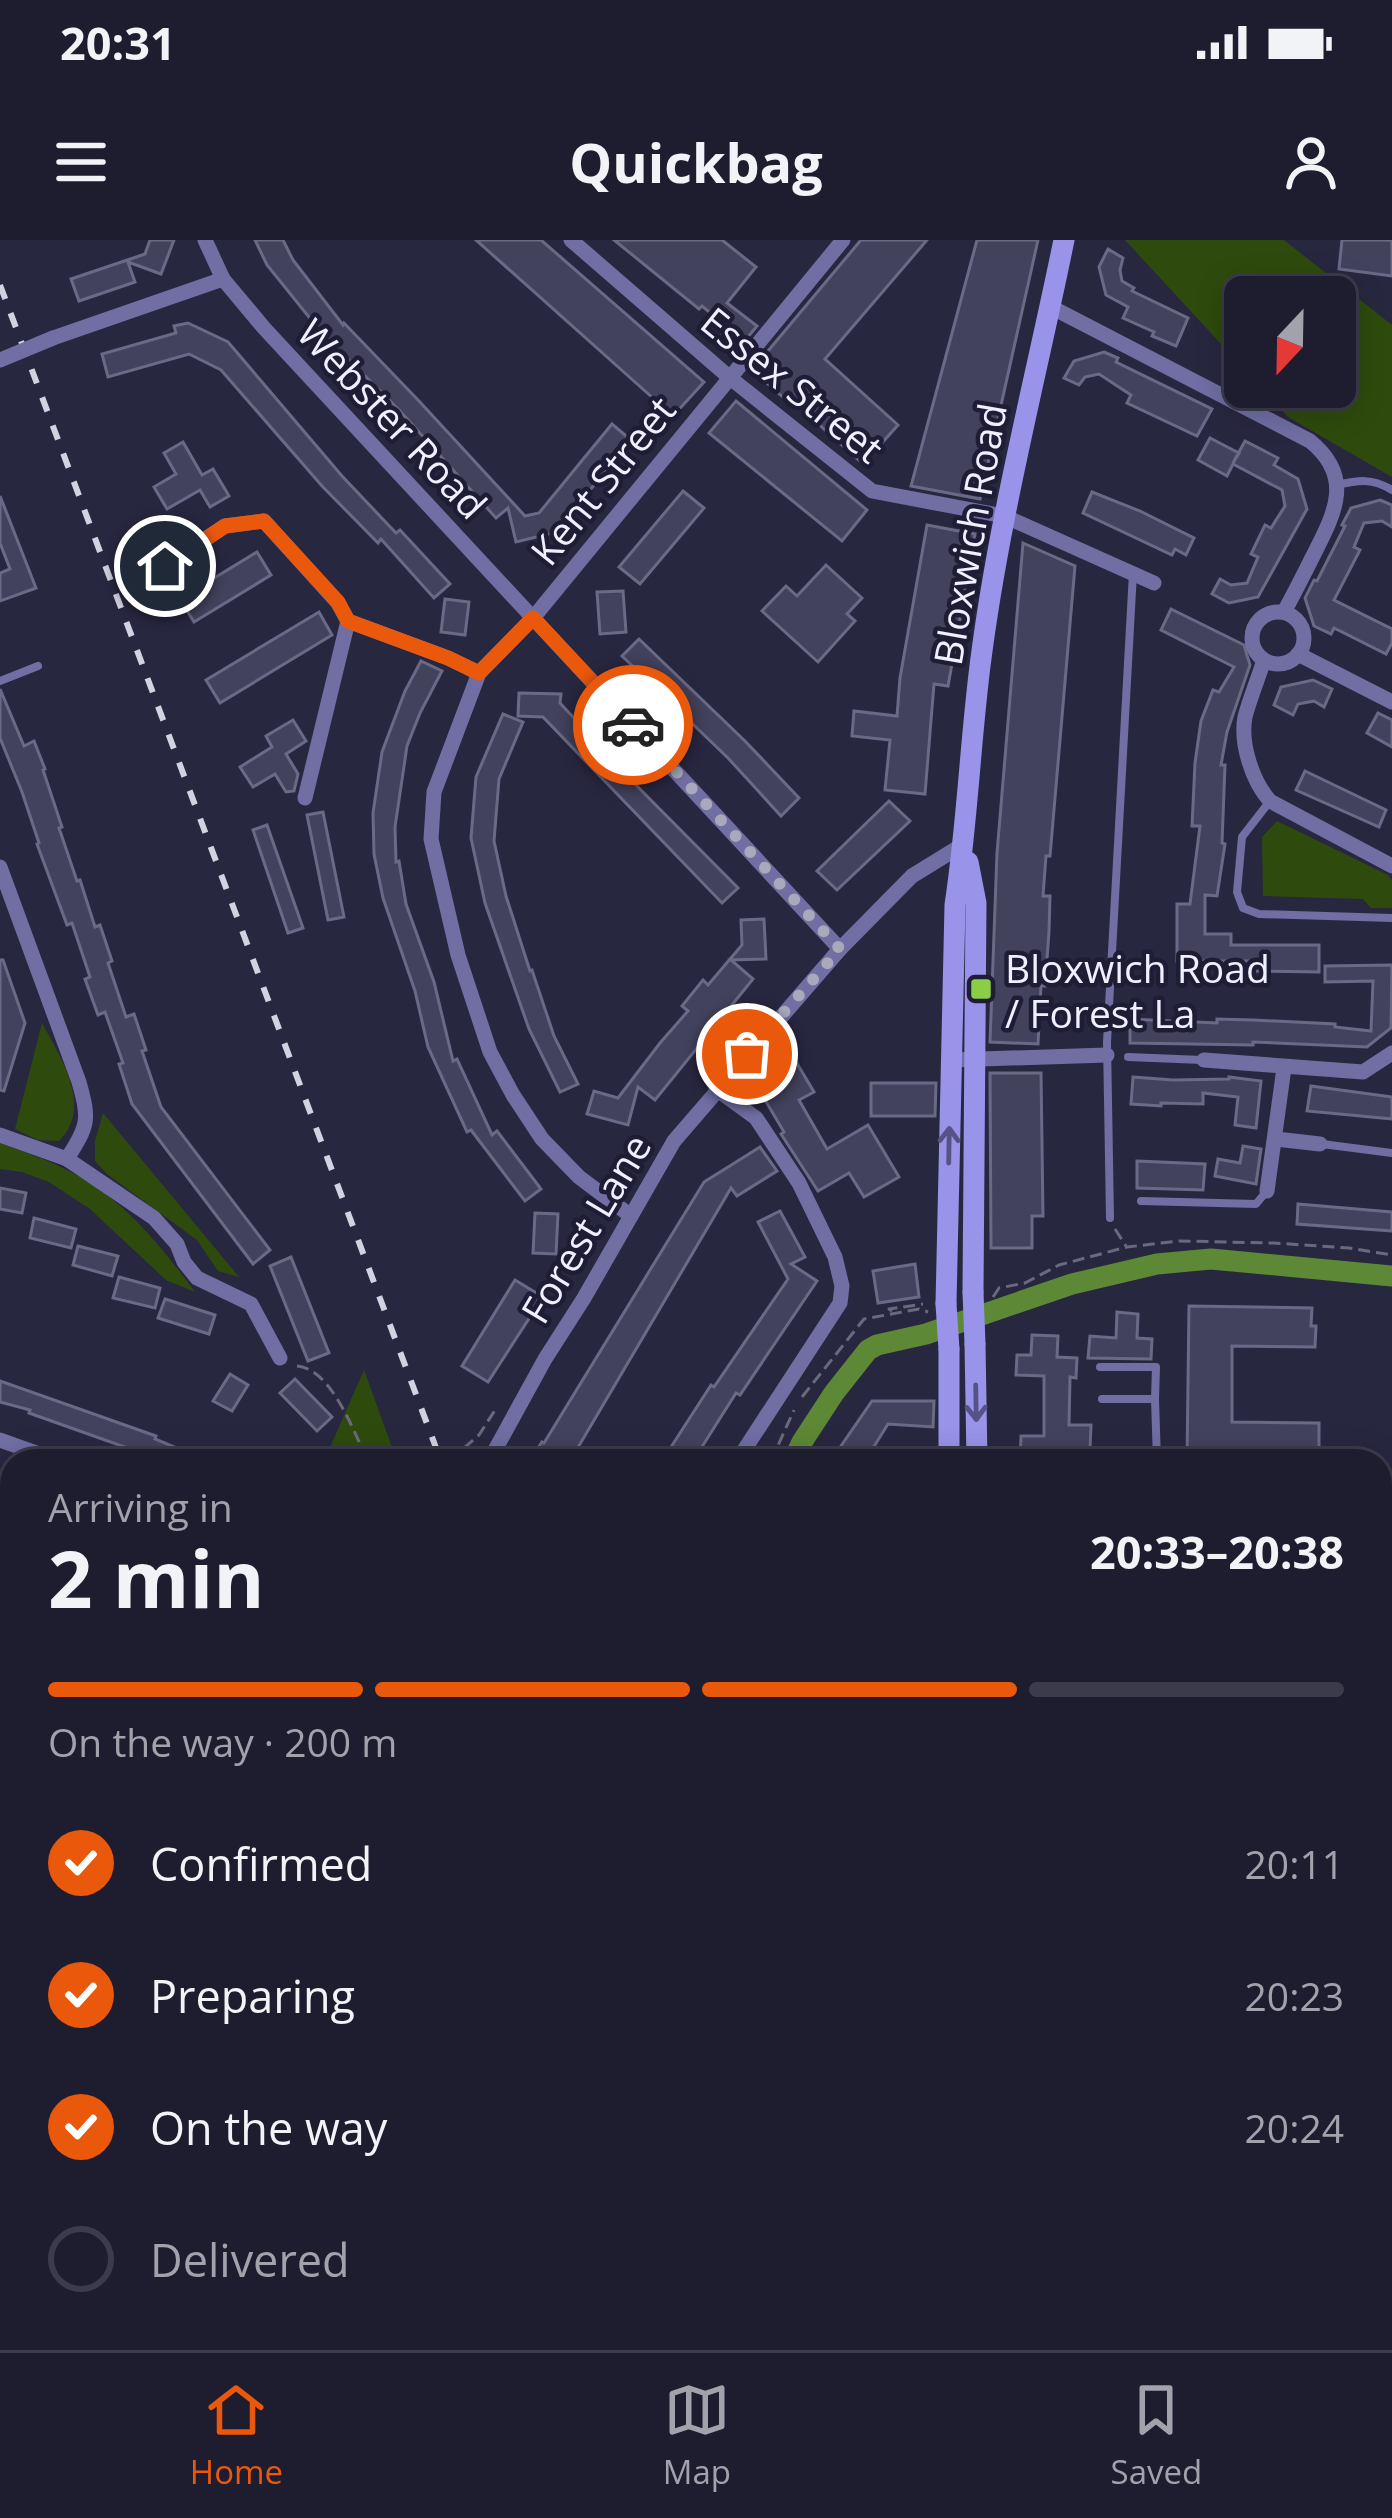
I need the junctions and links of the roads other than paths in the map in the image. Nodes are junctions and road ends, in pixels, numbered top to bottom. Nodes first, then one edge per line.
1 (205, 240) edge
2 (571, 240) edge
3 (843, 240) edge
4 (1064, 240) edge
5 (223, 279) junction
6 (1051, 307) junction
7 (0, 360) edge
8 (729, 377) junction
9 (1337, 485) junction
10 (1392, 490) edge
11 (1004, 516) junction
12 (165, 566) dead end
13 (1133, 573) junction
14 (1154, 583) dead end
15 (1285, 612) junction
16 (533, 618) junction
17 (348, 621) junction
18 (1298, 654) junction
19 (1264, 660) junction
20 (38, 667) dead end
21 (479, 673) junction
22 (0, 681) edge
23 (1392, 702) edge
24 (305, 798) dead end
25 (1270, 801) junction
26 (964, 844) junction
27 (1392, 866) edge
28 (0, 867) edge
29 (1392, 918) edge
30 (840, 949) junction
31 (1107, 1055) junction
32 (1128, 1057) dead end
33 (962, 1059) junction
34 (1204, 1060) joint
35 (1388, 1063) edge
36 (1284, 1068) junction
37 (716, 1089) junction
38 (0, 1135) edge
39 (1276, 1139) junction
40 (1320, 1144) joint
41 (1392, 1153) edge
42 (67, 1159) junction
43 (1267, 1191) joint
44 (948, 1194) junction
45 (973, 1194) junction
46 (1142, 1201) dead end
47 (631, 1216) junction
48 (1110, 1218) road end
49 (280, 1358) road end
50 (1100, 1367) dead end
51 (1102, 1399) dead end
52 (1155, 1399) junction
53 (496, 1449) edge
54 (745, 1449) edge
55 (949, 1449) edge
56 (977, 1449) edge
57 (1156, 1449) edge

1 - 5 street, Webster Road
2 - 8 street, Essex Street
3 - 8 street, Kent Street
4 - 6 main road, Bloxwich Road
5 - 7 street, bridge
5 - 16 street, Webster Road
6 - 9 street
6 - 11 main road, Bloxwich Road
8 - 11 street, Essex Street
8 - 16 street, Kent Street
9 - 10 lane
9 - 15 street
11 - 13 street, Essex Street
11 - 26 main road, Bloxwich Road
12 - 17 street
13 - 14 street, Essex Street
13 - 31 lane
15 - 18 street
15 - 19 street
16 - 21 street, Kent Street
16 - 30 street, Webster Road
17 - 21 street
17 - 24 street
18 - 19 street
18 - 23 street
19 - 25 street
20 - 22 lane
21 - 47 street, Kent Street
25 - 27 street
25 - 29 lane
26 - 30 street, Forest Lane
26 - 33 main road, Bloxwich Road
28 - 42 street
30 - 37 street, Forest Lane
31 - 33 street
31 - 48 lane
32 - 34 lane
44 -> 33 main road
33 - 45 main road
34 - 36 street
35 - 36 street
36 - 39 street
37 - 47 street, Forest Lane
37 - 54 street
38 - 42 street
39 - 40 street
39 - 43 street
40 - 41 lane
42 - 49 street
43 - 46 lane
44 - 45 main road
44 - 55 main road, bridge
45 -> 56 main road, bridge
47 - 53 street, Forest Lane
50 - 52 lane
51 - 52 lane
52 - 57 lane

